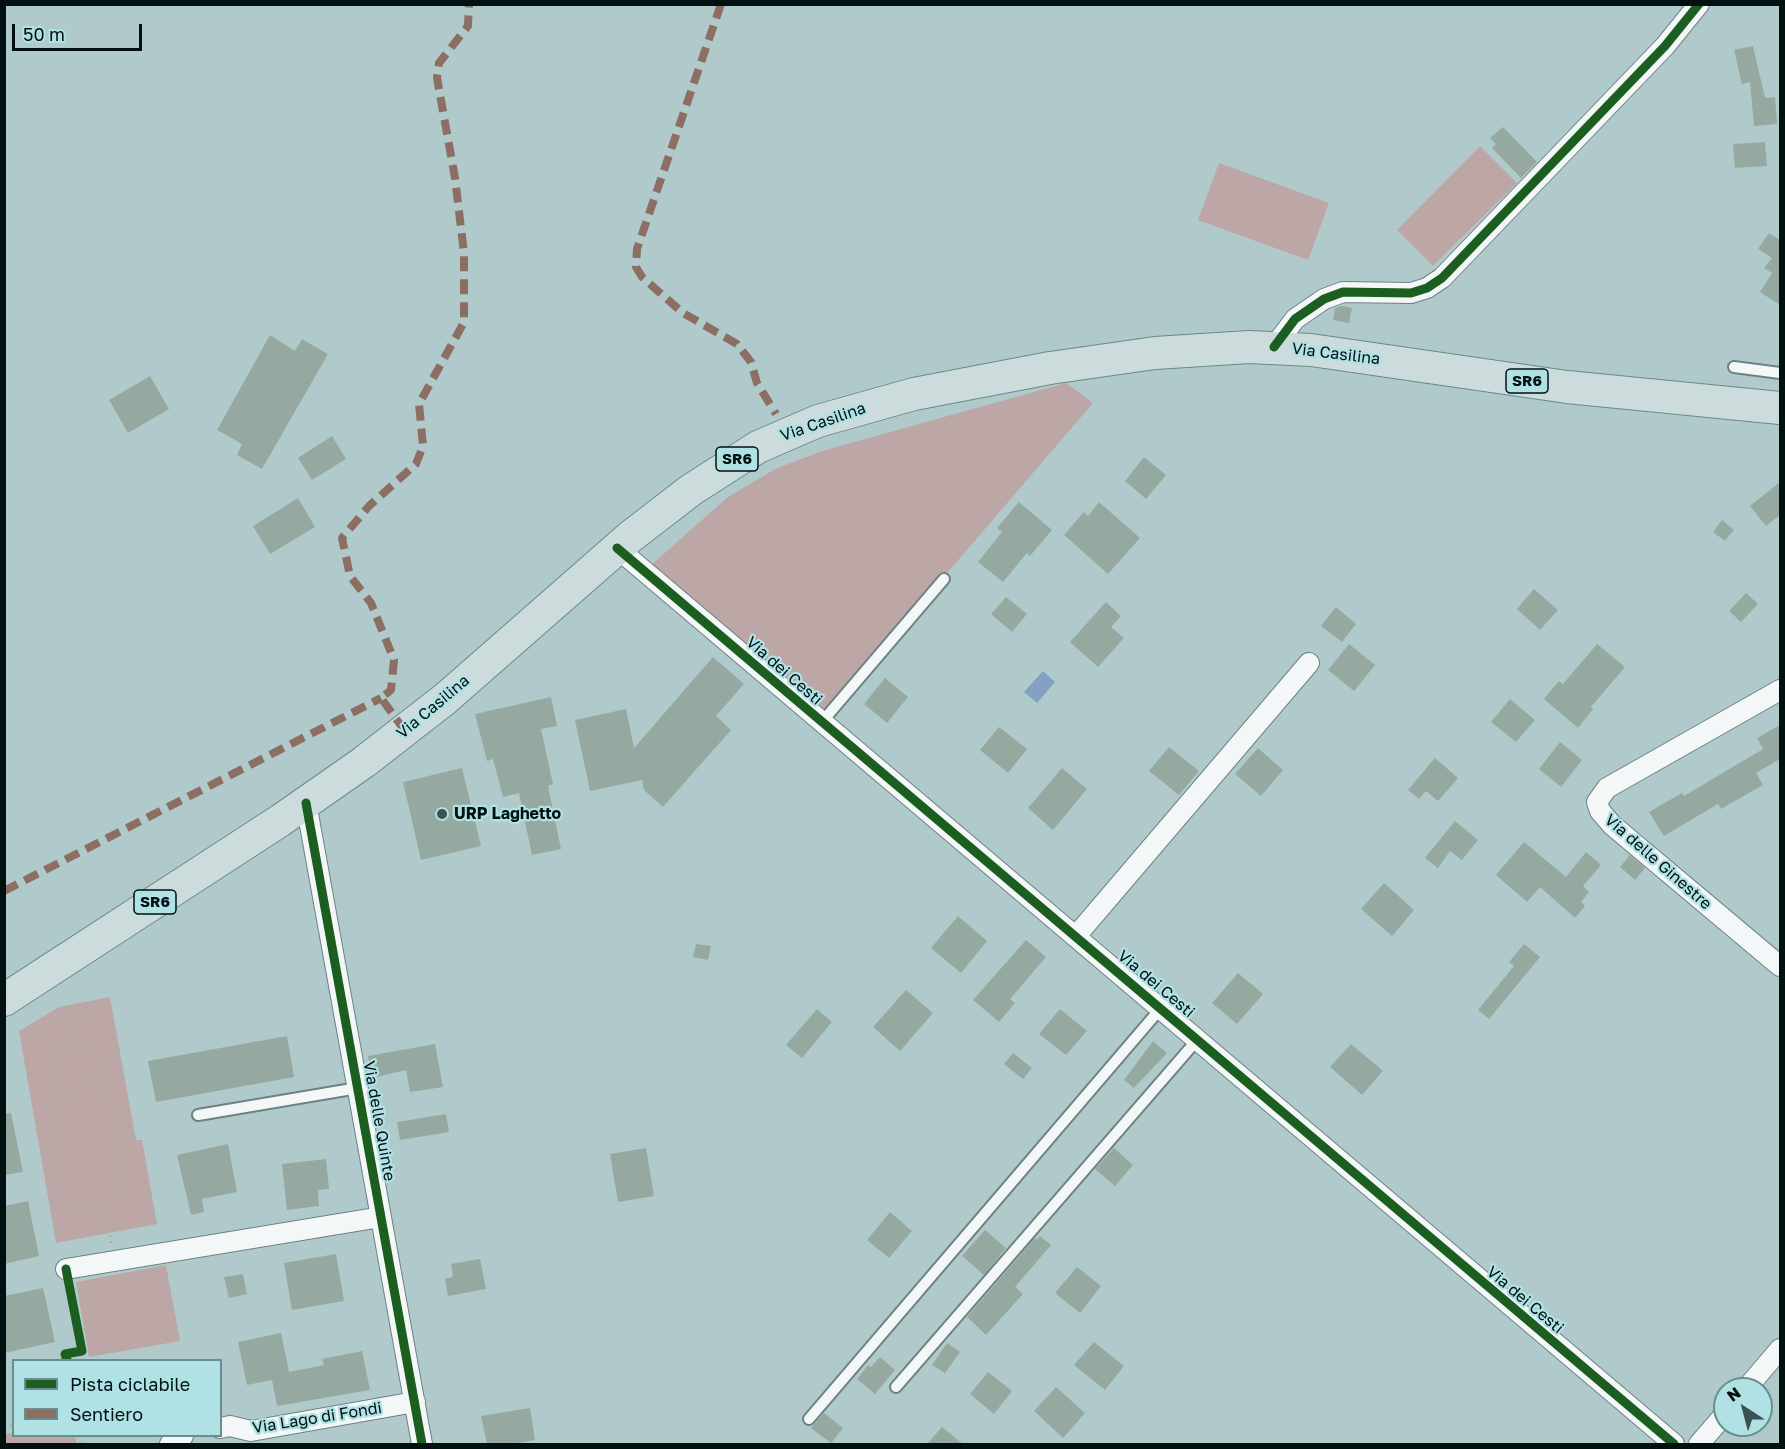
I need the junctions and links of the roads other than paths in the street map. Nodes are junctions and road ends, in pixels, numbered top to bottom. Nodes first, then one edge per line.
1 (1699, 4) edge
2 (1274, 347) junction
3 (1734, 367) dead end
4 (1780, 373) edge
5 (1780, 408) edge
6 (617, 548) junction
7 (944, 579) dead end
8 (1309, 663) dead end
9 (1780, 690) edge
10 (820, 723) junction
11 (306, 803) junction
12 (1076, 936) junction
13 (1780, 966) edge
14 (4, 1000) edge
15 (1161, 1008) junction
16 (1198, 1039) junction
17 (358, 1088) junction
18 (198, 1115) dead end
19 (381, 1217) junction
20 (66, 1269) road end
21 (1780, 1349) edge
22 (1756, 1377) edge
23 (896, 1387) dead end
24 (415, 1402) junction
25 (809, 1419) dead end
26 (222, 1428) edge
27 (1713, 1428) edge
28 (422, 1444) edge
29 (1674, 1444) edge
30 (1699, 1444) edge

1 - 2 street
2 - 5 main road, Via Casilina / SR6
2 - 6 main road, Via Casilina / SR6
3 - 4 lane
6 - 10 street, Via dei Cesti
6 - 11 main road, Via Casilina / SR6
7 - 10 lane
8 - 12 street
9 - 13 street, Via delle Ginestre
10 - 12 street, Via dei Cesti
11 - 14 main road, Via Casilina / SR6
11 - 17 street, Via delle Quinte
12 - 15 street, Via dei Cesti
15 - 16 street, Via dei Cesti
15 - 25 lane
16 - 23 lane
16 - 29 street, Via dei Cesti
17 - 18 lane
17 - 19 street, Via delle Quinte
19 - 20 street
19 - 24 street, Via delle Quinte
21 - 22 street
24 - 26 street, Via Lago di Fondi
24 - 28 street, Via delle Quinte
27 - 30 street

